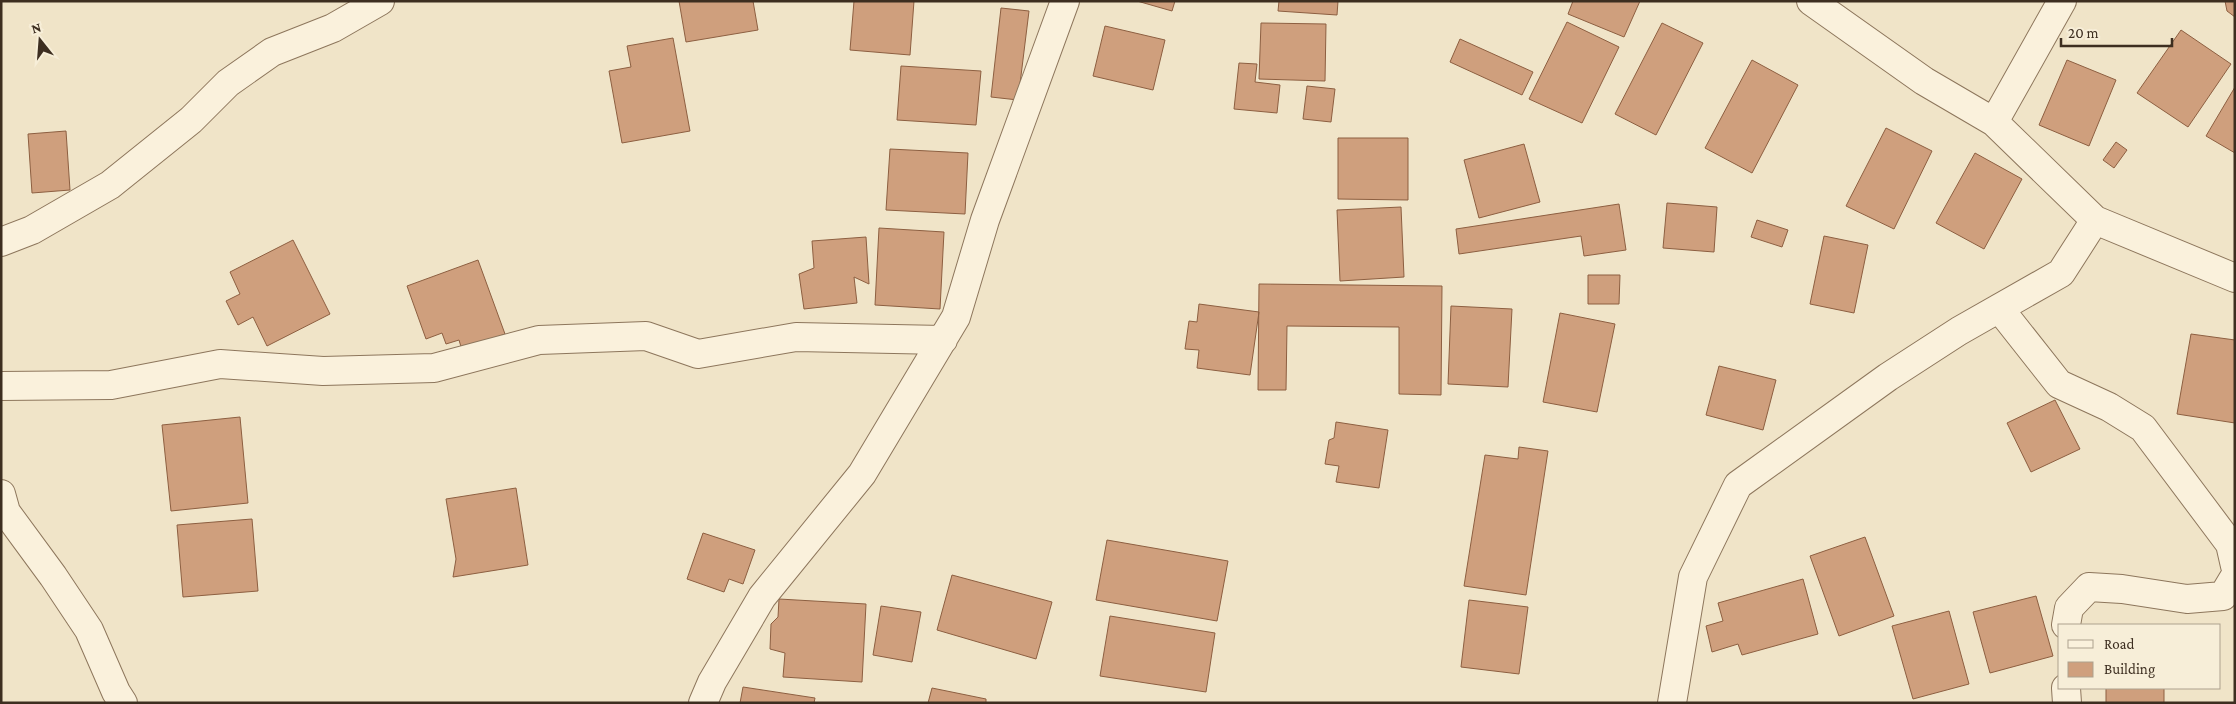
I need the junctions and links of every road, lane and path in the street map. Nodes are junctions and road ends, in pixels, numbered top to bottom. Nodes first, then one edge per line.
1 (380, 1) edge
2 (1065, 1) edge
3 (1811, 1) edge
4 (2062, 1) edge
5 (1994, 122) junction
6 (2095, 220) junction
7 (1, 242) edge
8 (2235, 278) edge
9 (1999, 308) junction
10 (943, 340) junction
11 (1, 386) edge
12 (1, 494) edge
13 (2235, 566) edge
14 (2235, 576) edge
15 (2066, 624) edge
16 (2066, 689) edge
17 (123, 703) edge
18 (703, 703) edge
19 (1672, 703) edge
20 (2067, 703) edge

1 - 7 street
2 - 10 street
3 - 5 street
4 - 5 street
5 - 6 street
6 - 8 street
6 - 9 street
9 - 13 street
9 - 19 street
10 - 11 street
10 - 18 street
12 - 17 street
14 - 15 street
16 - 20 street

